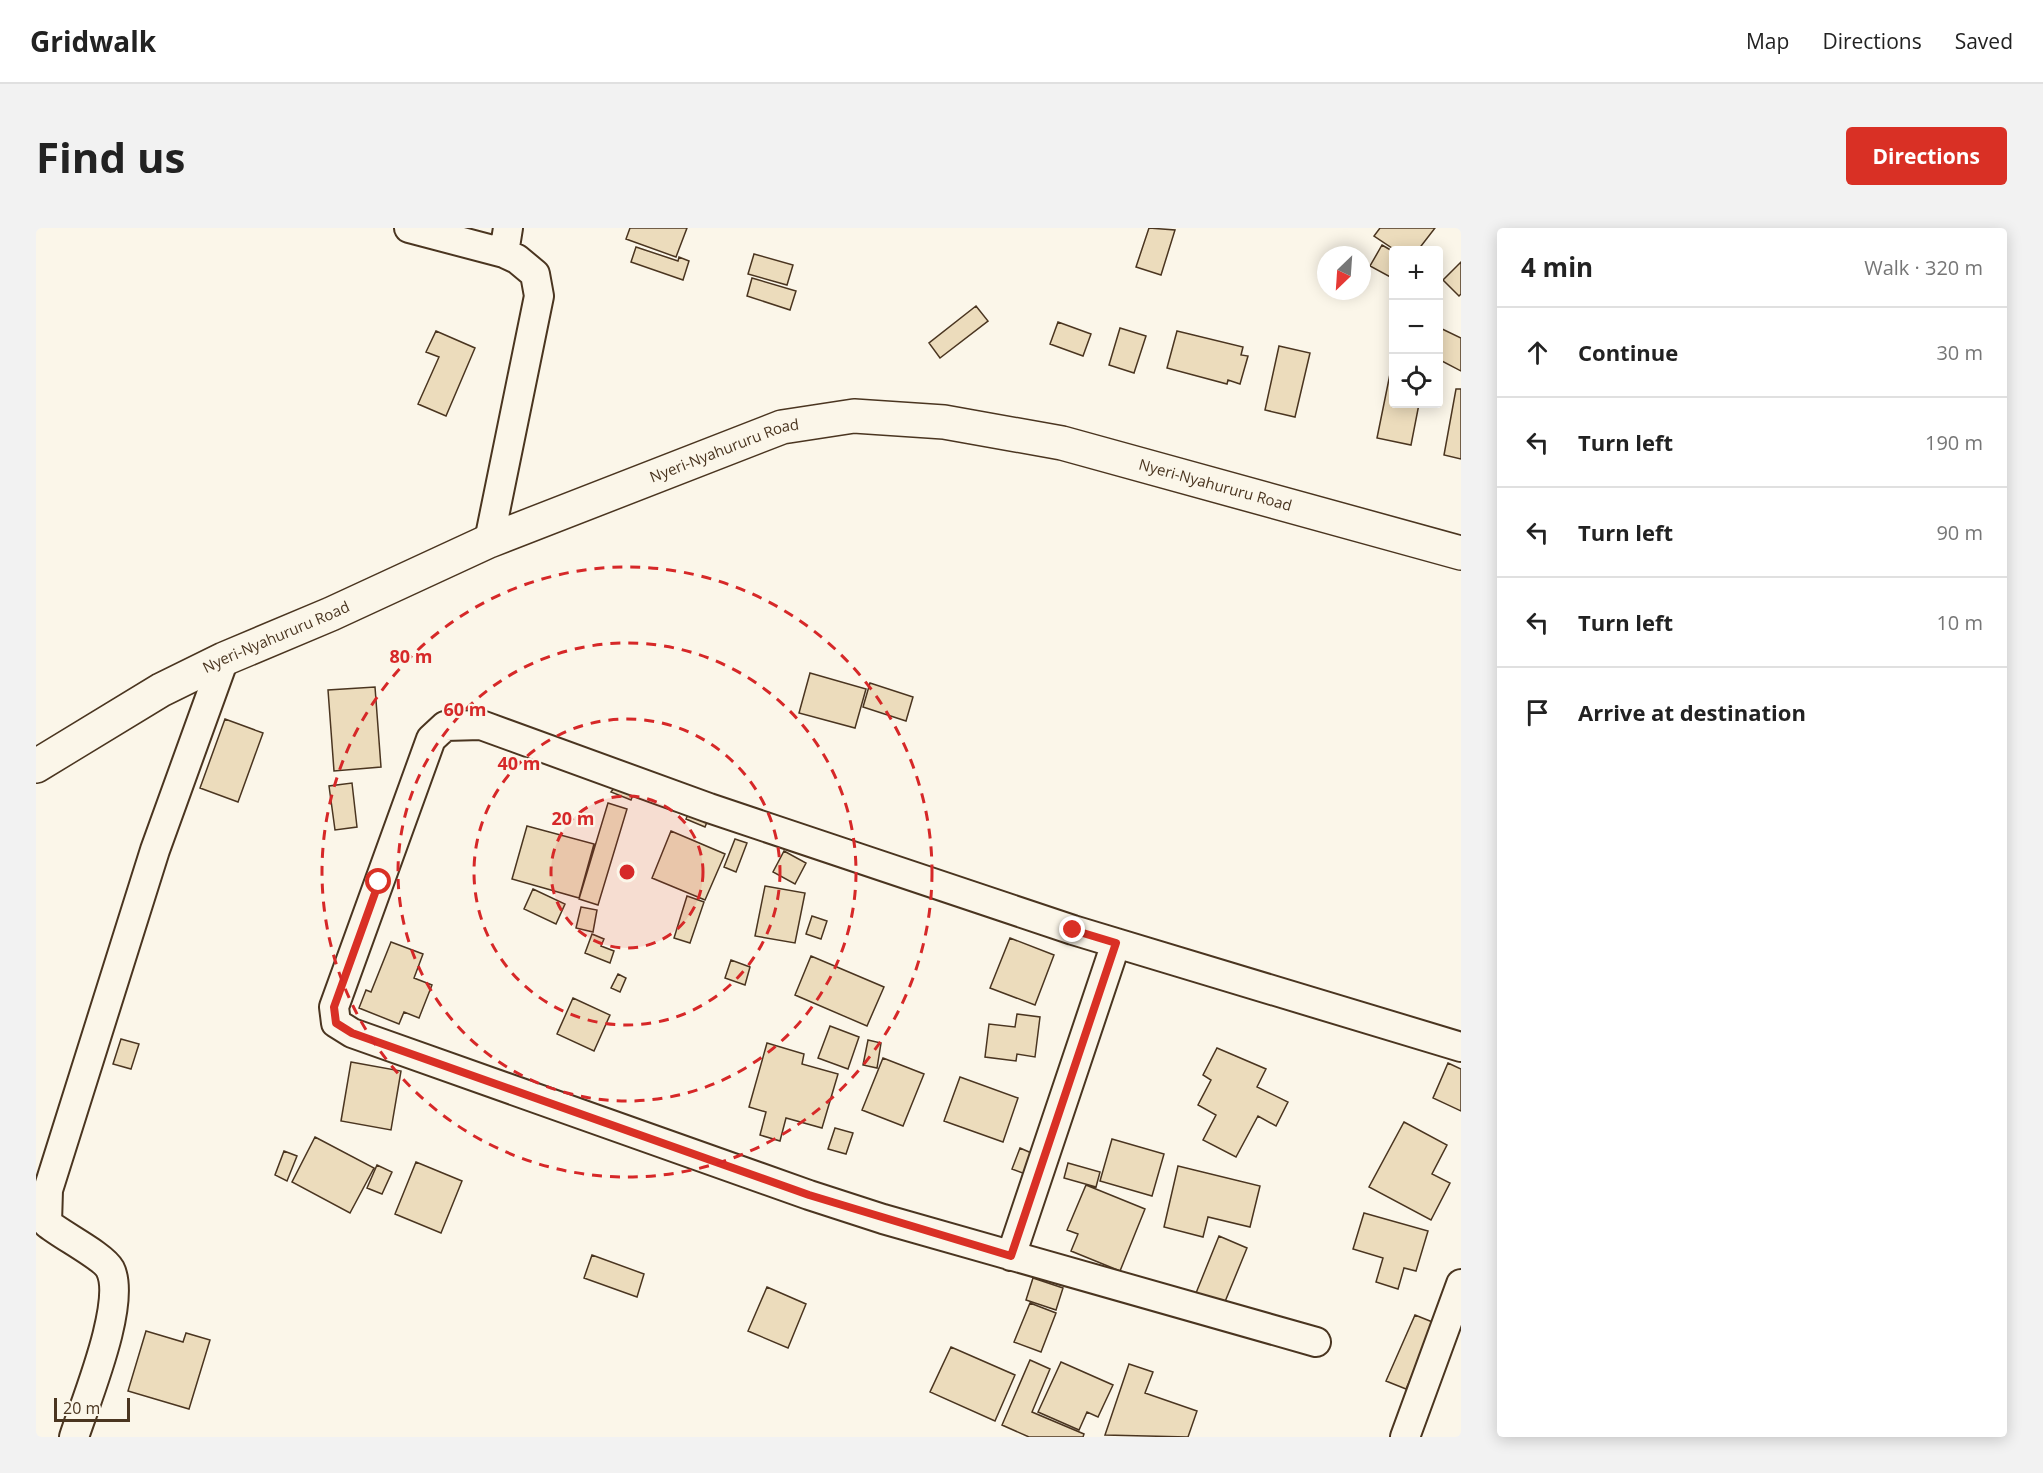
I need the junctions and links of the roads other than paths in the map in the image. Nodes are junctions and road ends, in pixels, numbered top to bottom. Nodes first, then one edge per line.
1 (409, 228) edge
2 (506, 240) edge
3 (489, 541) junction
4 (1461, 553) edge
5 (224, 659) junction
6 (36, 766) edge
7 (1116, 943) junction
8 (1461, 1047) edge
9 (1011, 1256) junction
10 (1461, 1284) edge
11 (1316, 1342) dead end
12 (74, 1437) edge
13 (1405, 1437) edge

1 - 2 street
2 - 3 street
3 - 4 main road, Nyeri-Nyahururu Road
3 - 5 main road, Nyeri-Nyahururu Road
5 - 6 main road, Nyeri-Nyahururu Road
5 - 12 street
7 - 8 street
7 - 9 street
7 - 9 street
9 - 11 street
10 - 13 street

